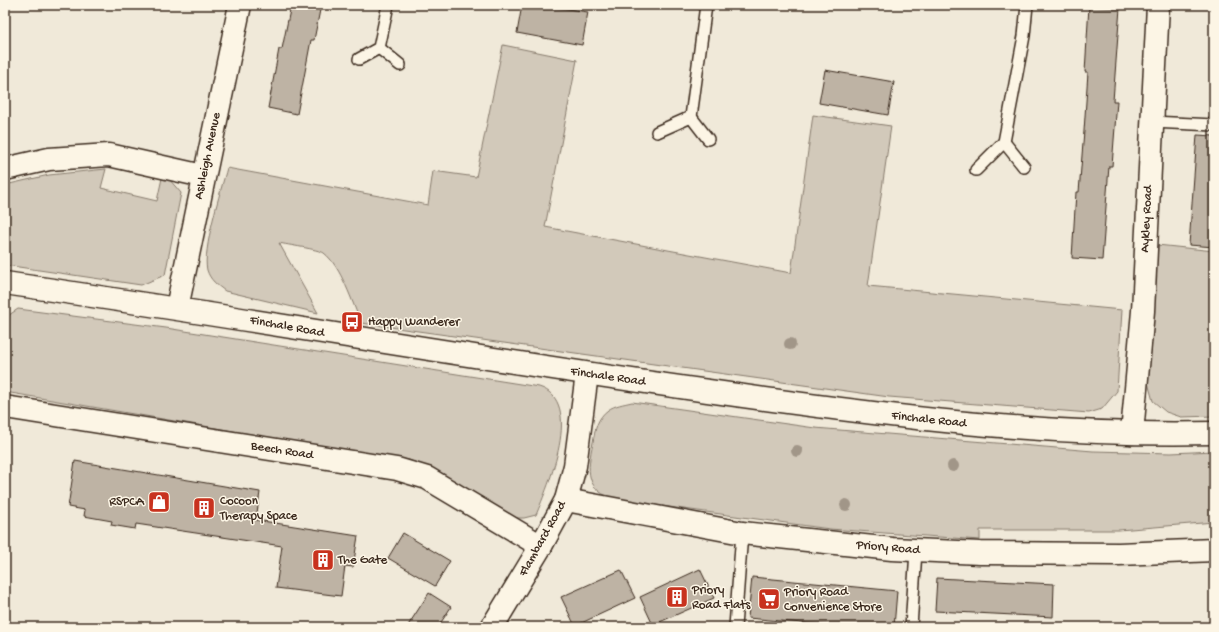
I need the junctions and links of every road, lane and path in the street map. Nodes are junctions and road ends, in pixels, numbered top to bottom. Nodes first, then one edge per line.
1 (240, 5) edge
2 (388, 5) edge
3 (706, 5) edge
4 (1027, 5) edge
5 (1158, 5) edge
6 (380, 48) junction
7 (359, 59) dead end
8 (400, 65) dead end
9 (691, 117) junction
10 (1152, 122) junction
11 (1214, 125) edge
12 (657, 132) dead end
13 (708, 139) dead end
14 (1004, 142) junction
15 (1024, 167) dead end
16 (5, 169) edge
17 (976, 170) dead end
18 (203, 176) junction
19 (5, 282) edge
20 (177, 308) junction
21 (587, 374) junction
22 (5, 407) edge
23 (1214, 433) edge
24 (1132, 434) junction
25 (566, 500) junction
26 (742, 533) junction
27 (541, 546) junction
28 (1214, 550) edge
29 (916, 551) junction
30 (492, 627) edge
31 (735, 627) edge
32 (911, 627) edge

1 - 18 street, Ashleigh Avenue
2 - 6 lane
3 - 9 lane
4 - 14 lane
5 - 10 street, Aykley Road
6 - 7 lane
6 - 8 lane
9 - 12 lane
9 - 13 lane
10 - 11 lane
10 - 24 street, Aykley Road
14 - 15 lane
14 - 17 lane
16 - 18 street
18 - 20 street, Ashleigh Avenue
19 - 20 street, Finchale Road
20 - 21 street, Finchale Road
21 - 24 street, Finchale Road
21 - 25 street, Flambard Road
22 - 27 street, Beech Road
23 - 24 street, Finchale Road
25 - 26 street, Priory Road
25 - 27 street, Flambard Road
26 - 29 street, Priory Road
26 - 31 lane
27 - 30 street, Flambard Road
28 - 29 street, Priory Road
29 - 32 lane

